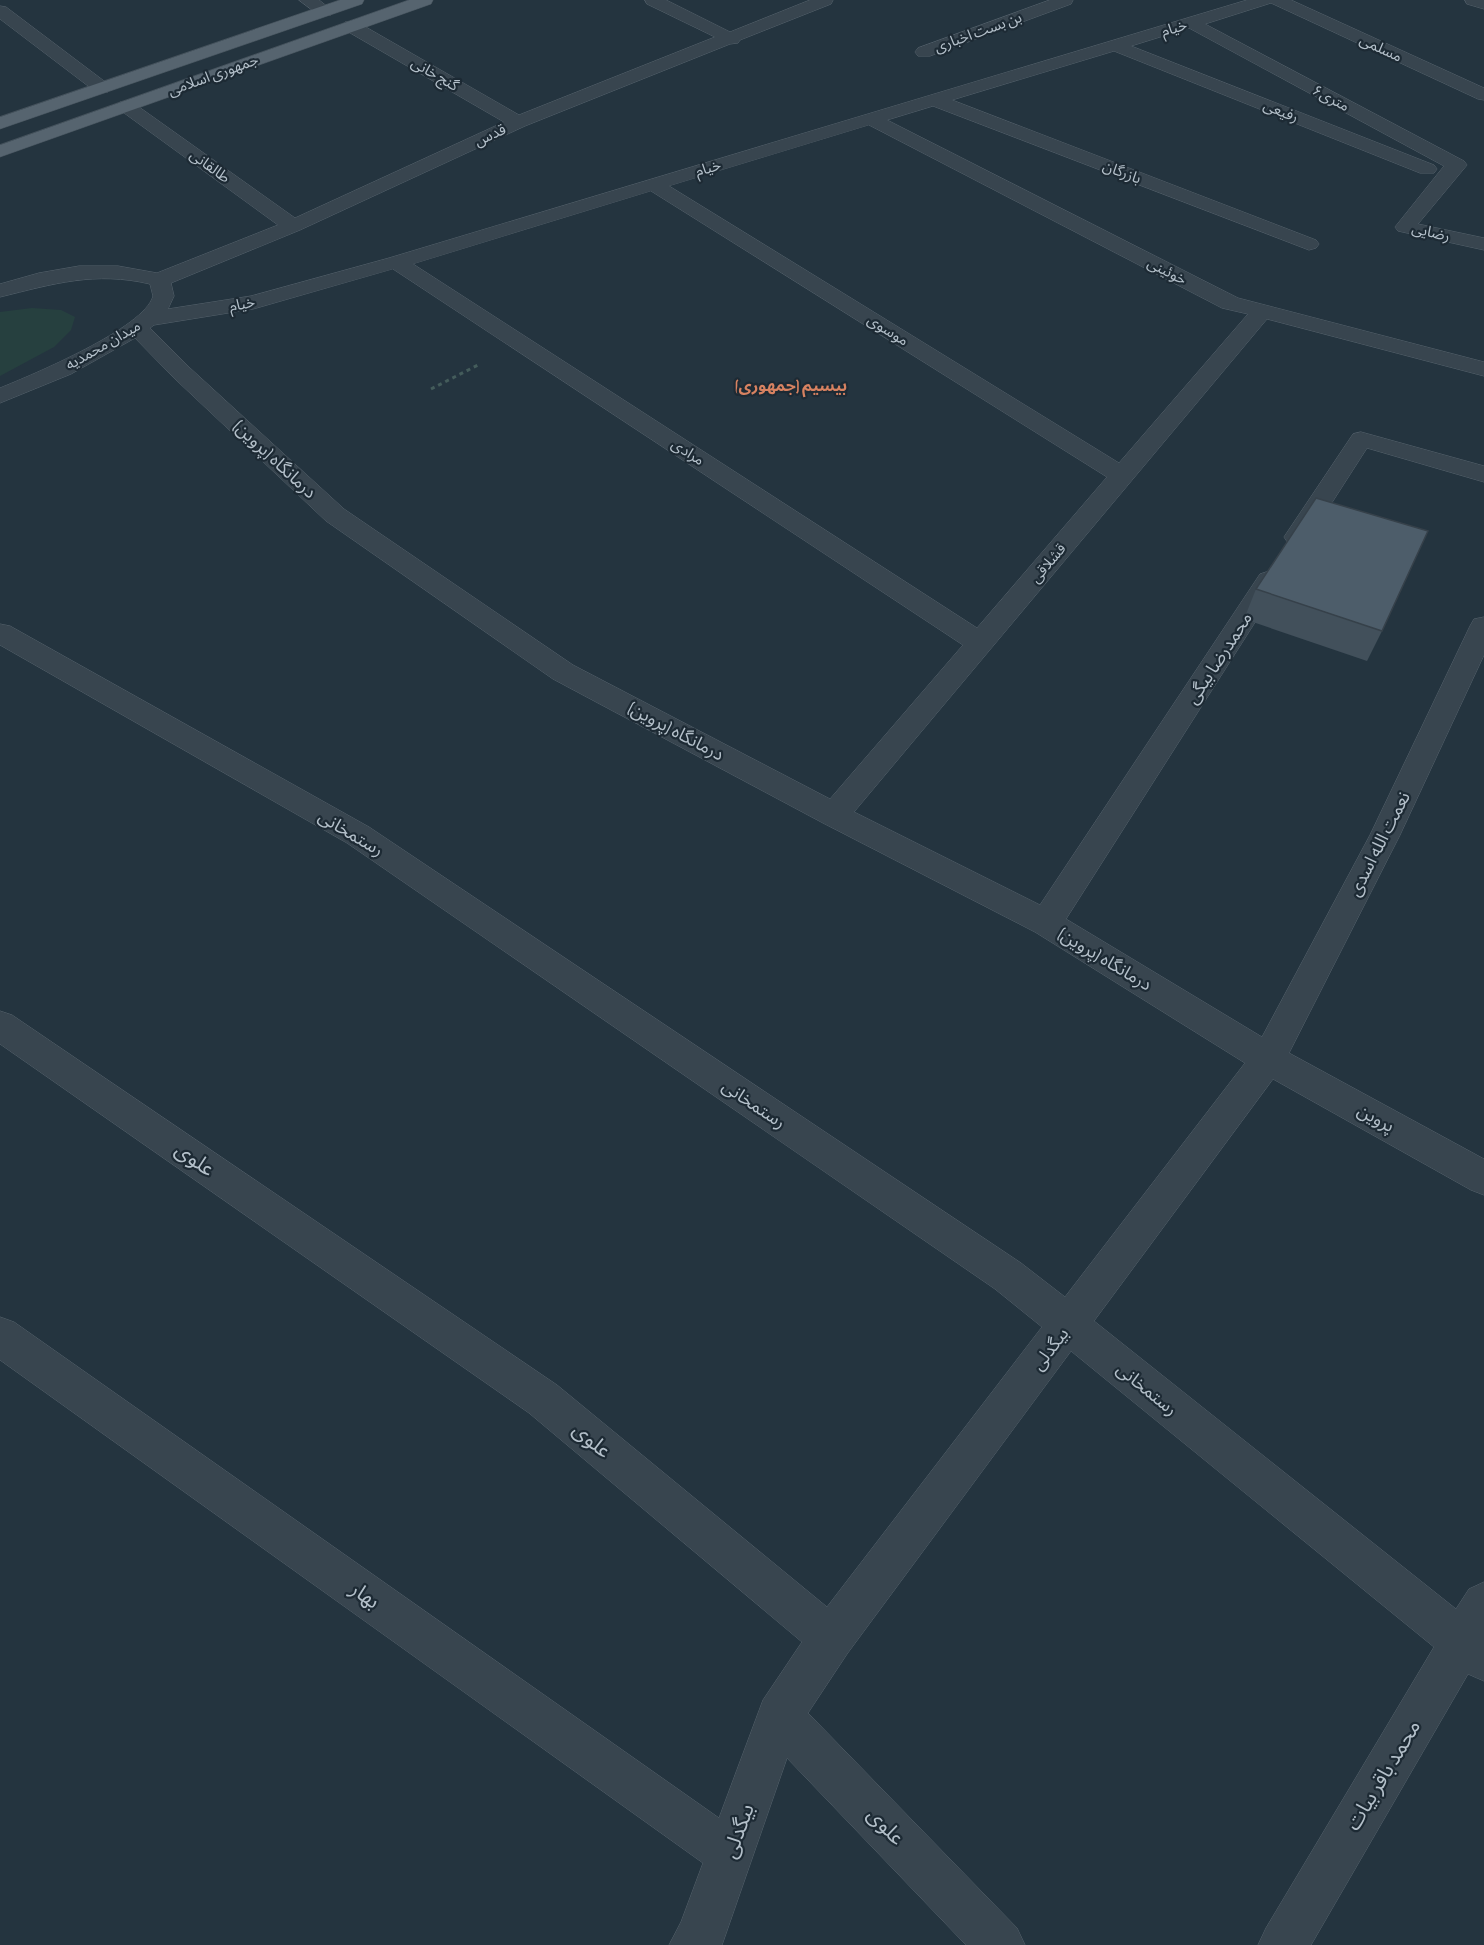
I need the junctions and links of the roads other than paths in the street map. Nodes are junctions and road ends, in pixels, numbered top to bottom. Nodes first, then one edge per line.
1 (308, 0) edge
2 (356, 0) edge
3 (425, 0) edge
4 (653, 0) edge
5 (825, 0) edge
6 (1065, 0) edge
7 (1265, 0) edge
8 (1277, 0) edge
9 (1473, 0) edge
10 (1484, 4) edge
11 (0, 11) edge
12 (325, 11) junction
13 (1191, 23) junction
14 (351, 26) junction
15 (732, 39) junction
16 (1116, 46) junction
17 (924, 52) dead end
18 (102, 88) junction
19 (1484, 95) edge
20 (935, 100) junction
21 (126, 106) junction
22 (871, 119) junction
23 (518, 122) junction
24 (0, 123) edge
25 (0, 151) edge
26 (1445, 176) junction
27 (654, 184) junction
28 (293, 226) junction
29 (1309, 244) dead end
30 (1484, 244) edge
31 (396, 262) junction
32 (159, 280) junction
33 (3, 287) edge
34 (1262, 311) junction
35 (142, 323) junction
36 (1484, 369) edge
37 (0, 396) edge
38 (1484, 474) edge
39 (1122, 476) junction
40 (1484, 626) edge
41 (0, 633) edge
42 (980, 643) junction
43 (834, 815) junction
44 (1046, 923) junction
45 (0, 1025) edge
46 (1268, 1059) junction
47 (1484, 1178) edge
48 (1067, 1325) junction
49 (0, 1336) edge
50 (1477, 1635) edge
51 (831, 1638) junction
52 (779, 1716) junction
53 (730, 1854) junction
54 (694, 1945) edge
55 (1000, 1945) edge
56 (1282, 1945) edge

1 - 12 street
2 - 12 main road, جمهوری اسلامی
3 - 14 main road, جمهوری اسلامی
4 - 15 street
5 - 15 street, قدس
6 - 17 street, بن بست اخباری
7 - 13 street, خیام
8 - 19 street, مسلمی
9 - 10 street
11 - 18 street
12 - 18 main road, جمهوری اسلامی
13 - 16 street, خیام
13 - 26 street, ۶متری
14 - 21 main road, جمهوری اسلامی
14 - 23 street, گنج خانی
15 - 23 street, قدس
16 - 20 street, خیام
16 - 26 street, رفیعی
18 - 24 main road, جمهوری اسلامی
20 - 22 street, خیام
20 - 29 street, بازرگان
21 - 25 main road, جمهوری اسلامی
21 - 28 street, طالقانی
22 - 27 street, خیام
22 - 34 street, خوئینی
23 - 28 street, قدس
26 - 30 street, رضایی
27 - 31 street, خیام
27 - 39 street, موسوی
28 - 32 street, قدس
31 - 35 street, خیام
31 - 42 street, مرادی
32 - 33 street
32 - 35 street, میدان محمدیه
34 - 36 street, خوئینی
34 - 39 street, قشلاقی
35 - 37 street, میدان محمدیه
35 - 43 street, درمانگاه (پروین)
38 - 44 street, محمدرضا بیگی
39 - 42 street, قشلاقی
40 - 46 street, نعمت الله اسدی
41 - 48 street, رستمخانی
42 - 43 street, قشلاقی
43 - 44 street, درمانگاه (پروین)
44 - 46 street, درمانگاه (پروین)
45 - 51 street, علوی
46 - 47 street, پروین
46 - 48 street, بیگدلی
48 - 50 street, رستمخانی
48 - 51 street, بیگدلی
49 - 53 street, بهار
50 - 56 street, محمد باقر بیات
51 - 52 street
52 - 53 street, بیگدلی
52 - 55 street, علوی
53 - 54 street, بیگدلی

